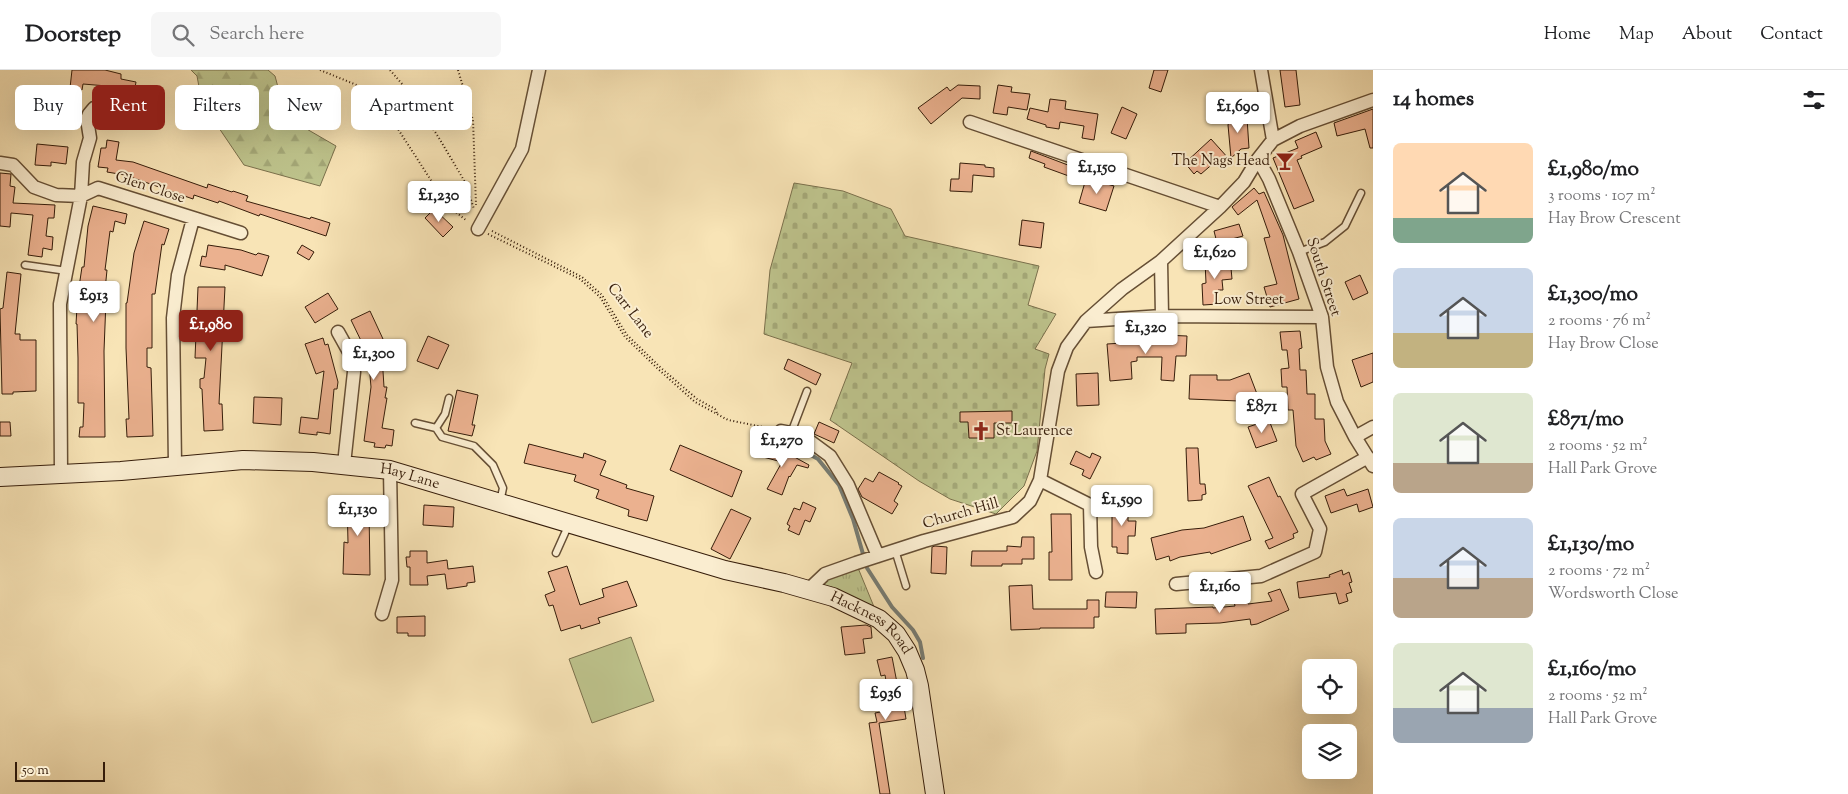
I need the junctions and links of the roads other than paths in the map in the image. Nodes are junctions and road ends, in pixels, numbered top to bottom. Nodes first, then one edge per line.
1 (539, 70) edge
2 (1261, 70) edge
3 (1373, 100) edge
4 (92, 110) edge
5 (970, 122) dead end
6 (1272, 140) junction
7 (1258, 159) junction
8 (0, 163) edge
9 (1361, 193) dead end
10 (80, 196) junction
11 (1220, 207) junction
12 (192, 219) junction
13 (479, 227) road end
14 (241, 233) dead end
15 (1299, 252) junction
16 (1161, 260) junction
17 (25, 265) dead end
18 (67, 271) junction
19 (1162, 316) junction
20 (1322, 317) junction
21 (1086, 321) junction
22 (338, 332) dead end
23 (807, 391) dead end
24 (449, 398) dead end
25 (415, 423) dead end
26 (436, 428) junction
27 (1373, 428) edge
28 (786, 432) joint
29 (1355, 437) junction
30 (1371, 461) edge
31 (344, 464) junction
32 (175, 465) junction
33 (390, 470) junction
34 (61, 475) junction
35 (0, 477) edge
36 (1040, 480) junction
37 (500, 503) junction
38 (569, 524) junction
39 (895, 550) junction
40 (556, 553) dead end
41 (873, 557) junction
42 (1096, 572) dead end
43 (1176, 584) dead end
44 (906, 586) dead end
45 (807, 591) junction
46 (382, 614) dead end
47 (936, 794) edge

1 - 13 street
2 - 6 street
3 - 6 street
4 - 10 street
5 - 11 street
6 - 7 street, Church Hill
7 - 11 street, Church Hill
7 - 15 street, South Street
8 - 10 street, Glen Close
9 - 15 lane
10 - 12 street, Glen Close
10 - 18 street
11 - 16 street, Church Hill
12 - 14 street, Glen Close
12 - 32 street
15 - 20 street, South Street
16 - 19 street
16 - 21 street, Church Hill
17 - 18 lane
18 - 34 street
19 - 20 street, Low Street
19 - 21 street, Low Street
20 - 29 street, South Street
21 - 36 street, Church Hill
22 - 31 street
23 - 28 lane
24 - 26 lane
25 - 26 lane
26 - 37 lane
27 - 29 street
28 - 41 street
29 - 30 street, South Street
30 - 43 street
31 - 32 street, Hay Lane
31 - 33 street, Hay Lane
32 - 34 street, Hay Lane
33 - 37 street, Hay Lane
33 - 46 street
34 - 35 street, Hay Lane
36 - 39 street, Church Hill
36 - 42 street
37 - 38 street, Hay Lane
38 - 40 lane
38 - 45 street, Hay Lane
39 - 41 street, Church Hill
39 - 44 lane
41 - 45 street, Church Hill
45 - 47 street, Hackness Road

